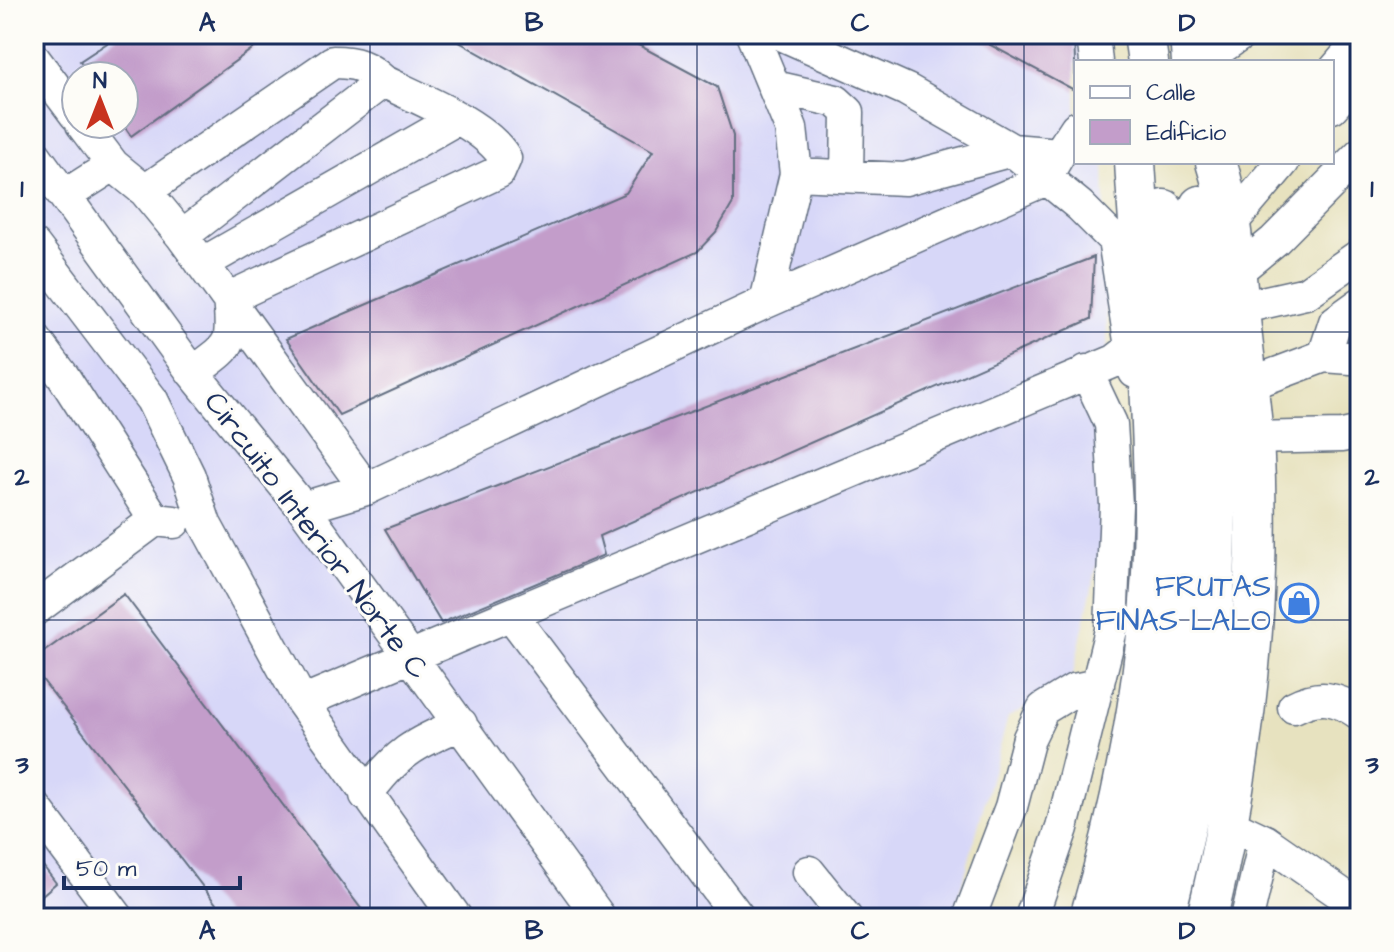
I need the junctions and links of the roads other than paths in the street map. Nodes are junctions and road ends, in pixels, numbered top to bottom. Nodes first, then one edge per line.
1 (752, 34) edge
2 (781, 34) edge
3 (1093, 34) edge
4 (1144, 34) edge
5 (1241, 34) edge
6 (1360, 40) edge
7 (1191, 51) edge
8 (34, 59) edge
9 (1096, 60) edge
10 (1148, 60) edge
11 (1334, 71) edge
12 (1360, 75) edge
13 (383, 81) junction
14 (775, 87) junction
15 (60, 94) edge
16 (1334, 105) edge
17 (456, 119) junction
18 (94, 140) edge
19 (1012, 150) junction
20 (34, 154) edge
21 (1060, 154) edge
22 (1360, 154) edge
23 (1135, 164) edge
24 (1160, 164) edge
25 (1252, 164) edge
26 (1277, 164) edge
27 (113, 165) junction
28 (796, 174) junction
29 (847, 176) junction
30 (1212, 185) edge
31 (145, 191) junction
32 (66, 195) junction
33 (182, 236) junction
34 (34, 245) edge
35 (1360, 255) edge
36 (202, 264) junction
37 (1237, 290) junction
38 (229, 298) junction
39 (766, 302) junction
40 (1360, 304) edge
41 (34, 338) edge
42 (1129, 350) junction
43 (1360, 354) edge
44 (1324, 356) junction
45 (1086, 371) junction
46 (193, 373) junction
47 (1247, 385) junction
48 (1150, 417) junction
49 (1360, 432) edge
50 (1253, 438) junction
51 (366, 489) junction
52 (303, 508) junction
53 (155, 520) junction
54 (205, 524) junction
55 (34, 610) edge
56 (1147, 614) junction
57 (512, 616) junction
58 (1111, 630) junction
59 (412, 659) junction
60 (1098, 685) junction
61 (302, 702) junction
62 (1294, 707) dead end
63 (1360, 714) edge
64 (461, 724) junction
65 (366, 795) junction
66 (34, 806) edge
67 (1227, 823) junction
68 (1265, 841) junction
69 (809, 872) dead end
70 (1360, 907) edge
71 (101, 912) edge
72 (456, 918) edge
73 (600, 918) edge
74 (739, 918) edge
75 (846, 918) edge
76 (969, 918) edge
77 (1031, 918) edge
78 (1090, 918) edge
79 (1127, 918) edge
80 (1164, 918) edge
81 (1207, 918) edge
82 (1247, 918) edge

1 - 14 street
2 - 19 street
3 - 9 street
4 - 10 main road
5 - 7 street
6 - 11 street
8 - 15 street
12 - 16 street
13 - 17 street
13 - 31 street
13 - 33 street
14 - 28 street
14 - 29 street
17 - 36 street
17 - 38 street
18 - 27 street
19 - 21 street
19 - 29 street
20 - 32 street, Circuito Interior Norte C
21 - 39 street
21 - 42 street
22 - 37 street
23 - 48 main road
24 - 79 main road
25 - 30 street
26 - 30 street
27 - 31 street
27 - 32 street
28 - 29 street
28 - 39 street
30 - 37 main road
30 - 80 main road
31 - 33 street
32 - 46 street, Circuito Interior Norte C
33 - 36 street
34 - 54 street
35 - 37 street
36 - 38 street
37 - 47 main road
38 - 46 street
38 - 51 street
39 - 51 street
40 - 44 street
41 - 53 street
42 - 45 street
42 - 48 street
43 - 44 street
44 - 47 street
45 - 57 street
45 - 58 street
46 - 52 street, Circuito Interior Norte C
47 - 50 main road
48 - 56 main road
49 - 50 street
50 - 67 main road
51 - 52 street
52 - 59 street, Circuito Interior Norte C
53 - 54 street
53 - 55 street
54 - 61 street
56 - 58 street
56 - 78 main road
57 - 59 street
57 - 74 street
58 - 60 street
59 - 61 street
59 - 64 street, Circuito Interior Norte C
60 - 76 street
60 - 77 street
61 - 65 street
62 - 63 street
64 - 65 street
64 - 73 street, Circuito Interior Norte C
65 - 72 street
66 - 71 street
67 - 68 street
67 - 81 main road
68 - 70 street
68 - 82 street
69 - 75 street

